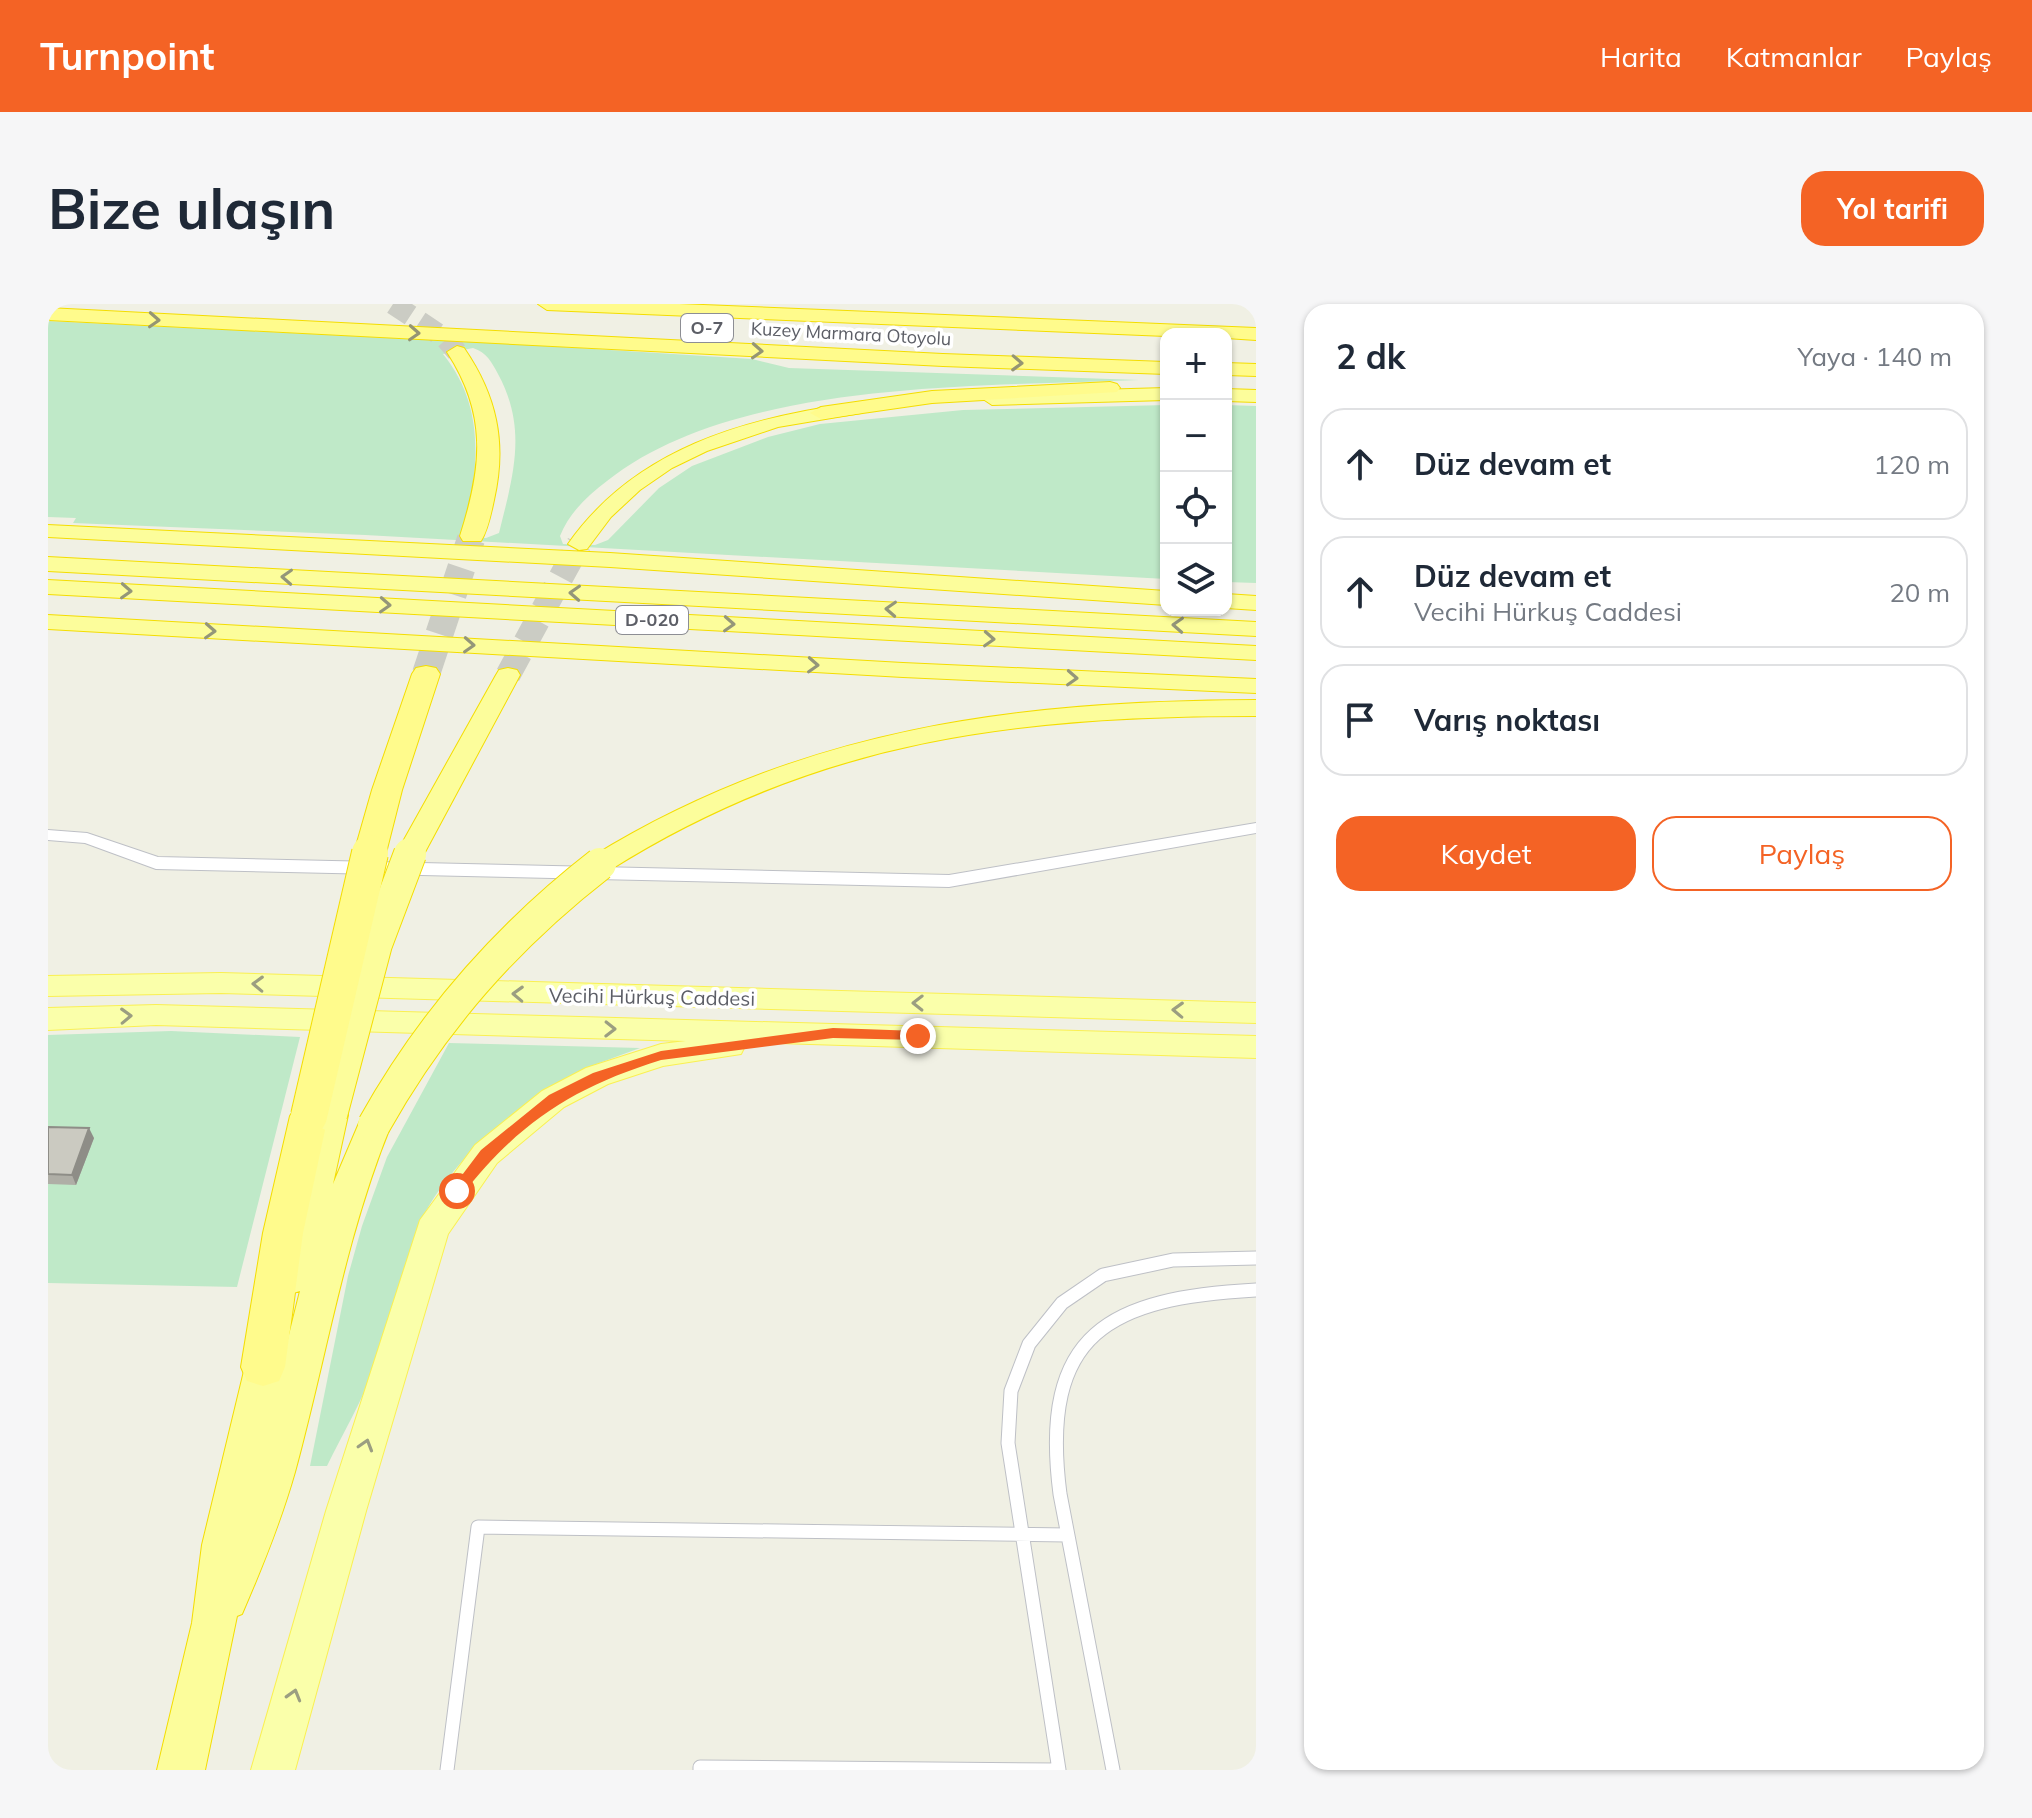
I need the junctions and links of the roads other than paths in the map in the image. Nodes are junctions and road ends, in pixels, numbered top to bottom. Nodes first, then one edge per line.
1 (927, 304) edge
2 (544, 311) edge
3 (48, 314) edge
4 (1256, 319) edge
5 (1256, 334) edge
6 (1160, 347) edge
7 (1232, 349) edge
8 (1256, 350) edge
9 (457, 352) tunnel mouth
10 (1160, 368) edge
11 (1232, 369) edge
12 (1256, 370) edge
13 (1232, 385) edge
14 (1256, 385) edge
15 (1160, 386) edge
16 (1160, 394) edge
17 (1232, 395) edge
18 (1256, 396) edge
19 (821, 413) junction
20 (48, 531) edge
21 (472, 536) tunnel mouth
22 (579, 544) tunnel mouth
23 (48, 564) edge
24 (48, 587) edge
25 (1160, 598) edge
26 (1232, 601) edge
27 (1256, 603) edge
28 (48, 622) edge
29 (1256, 629) edge
30 (1256, 653) edge
31 (426, 674) tunnel mouth
32 (508, 675) tunnel mouth
33 (1256, 686) edge
34 (1256, 708) edge
35 (1256, 828) edge
36 (48, 835) edge
37 (48, 986) edge
38 (1256, 1013) edge
39 (48, 1019) edge
40 (833, 1033) junction
41 (1256, 1047) edge
42 (320, 1116) junction
43 (1256, 1258) edge
44 (1256, 1290) edge
45 (263, 1367) joint
46 (1067, 1535) junction
47 (1020, 1536) junction
48 (214, 1623) junction
49 (181, 1770) edge
50 (273, 1770) edge
51 (447, 1770) edge
52 (700, 1770) edge
53 (1059, 1770) edge
54 (1113, 1770) edge

1 - 4 highway
2 - 5 highway, Kuzey Marmara Otoyolu / O-7
2 - 6 highway, Kuzey Marmara Otoyolu / O-7
3 -> 10 highway
7 - 8 highway
9 - 21 highway
11 - 12 highway
13 - 14 highway
15 - 19 highway
16 - 19 highway
17 - 18 highway
19 - 22 highway
20 - 25 highway
29 -> 23 highway, D-020
24 -> 30 highway, D-020
26 - 27 highway
28 -> 33 highway
31 - 42 highway, bridge
32 - 42 highway, bridge
34 - 48 highway, bridge
35 - 36 street
38 -> 37 main road, Vecihi Hürkuş Caddesi
39 -> 40 main road, Vecihi Hürkuş Caddesi
40 - 41 main road, Vecihi Hürkuş Caddesi
50 -> 40 main road
42 - 45 highway
43 - 47 lane
44 - 46 lane
45 - 48 highway
46 - 47 lane
46 - 54 lane
47 - 51 lane
47 - 53 lane
48 - 49 highway
52 - 53 lane

